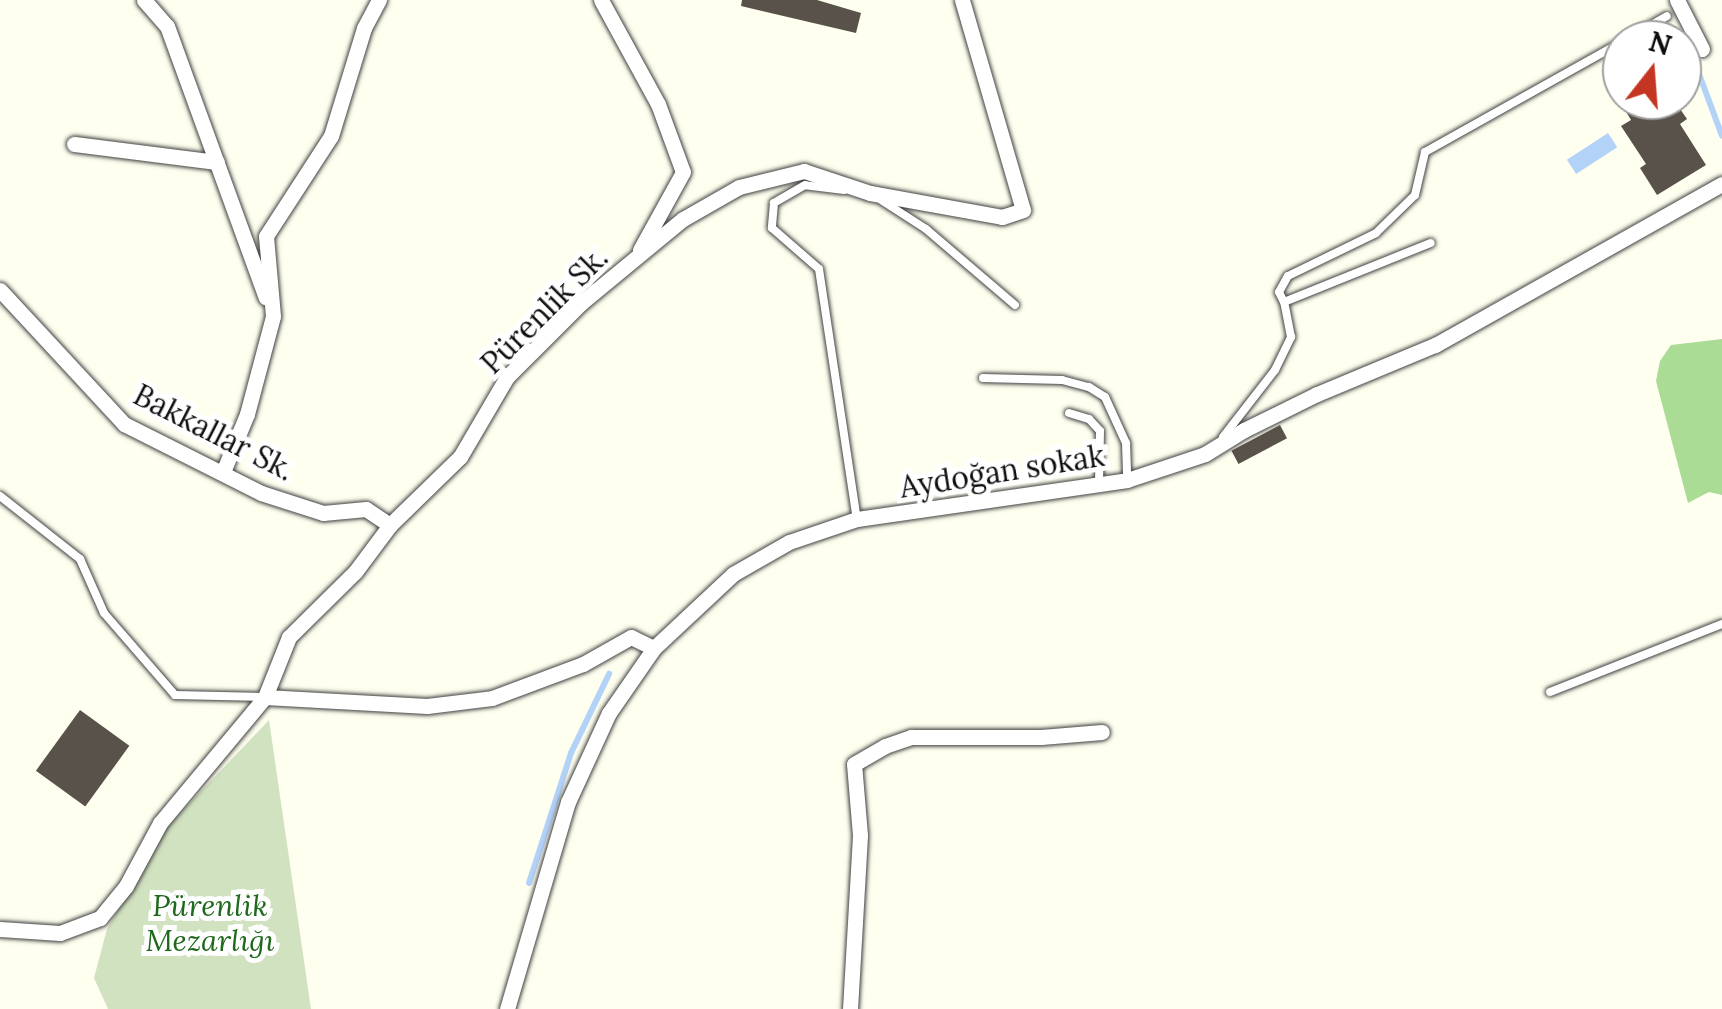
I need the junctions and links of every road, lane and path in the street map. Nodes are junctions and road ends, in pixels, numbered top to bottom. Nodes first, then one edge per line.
1 (144, 0) edge
2 (379, 0) edge
3 (601, 0) edge
4 (962, 0) edge
5 (1667, 16) dead end
6 (1660, 20) edge
7 (1602, 53) edge
8 (74, 144) dead end
9 (217, 162) junction
10 (1722, 184) edge
11 (870, 194) junction
12 (1431, 243) dead end
13 (636, 258) junction
14 (0, 290) edge
15 (1284, 302) junction
16 (1015, 305) dead end
17 (273, 316) junction
18 (983, 378) dead end
19 (1068, 413) dead end
20 (1205, 454) junction
21 (223, 472) junction
22 (1126, 480) junction
23 (1098, 484) junction
24 (0, 496) edge
25 (857, 519) junction
26 (390, 524) junction
27 (1722, 624) edge
28 (654, 648) junction
29 (1550, 692) dead end
30 (265, 697) junction
31 (1102, 732) dead end
32 (0, 929) edge
33 (508, 1009) edge
34 (850, 1009) edge

1 - 9 street
2 - 17 street
3 - 13 street
4 - 11 street, Pürenlik Sk.
5 - 6 lane
7 - 15 lane
8 - 9 street
9 - 17 street
10 - 20 street, Aydoğan sokak
11 - 13 street, Pürenlik Sk.
11 - 16 lane
11 - 25 lane
12 - 15 lane
13 - 26 street, Pürenlik Sk.
14 - 21 street, Bakkallar Sk.
15 - 20 lane
17 - 21 street
18 - 22 lane
19 - 23 lane
20 - 22 street, Aydoğan sokak
21 - 26 street, Bakkallar Sk.
22 - 23 street, Aydoğan sokak
23 - 25 street, Aydoğan sokak
24 - 30 lane
25 - 28 street, Aydoğan sokak
26 - 30 street, Pürenlik Sk.
27 - 29 lane
28 - 30 street
28 - 33 street, Aydoğan sokak
30 - 32 street, Pürenlik Sk.
31 - 34 street

